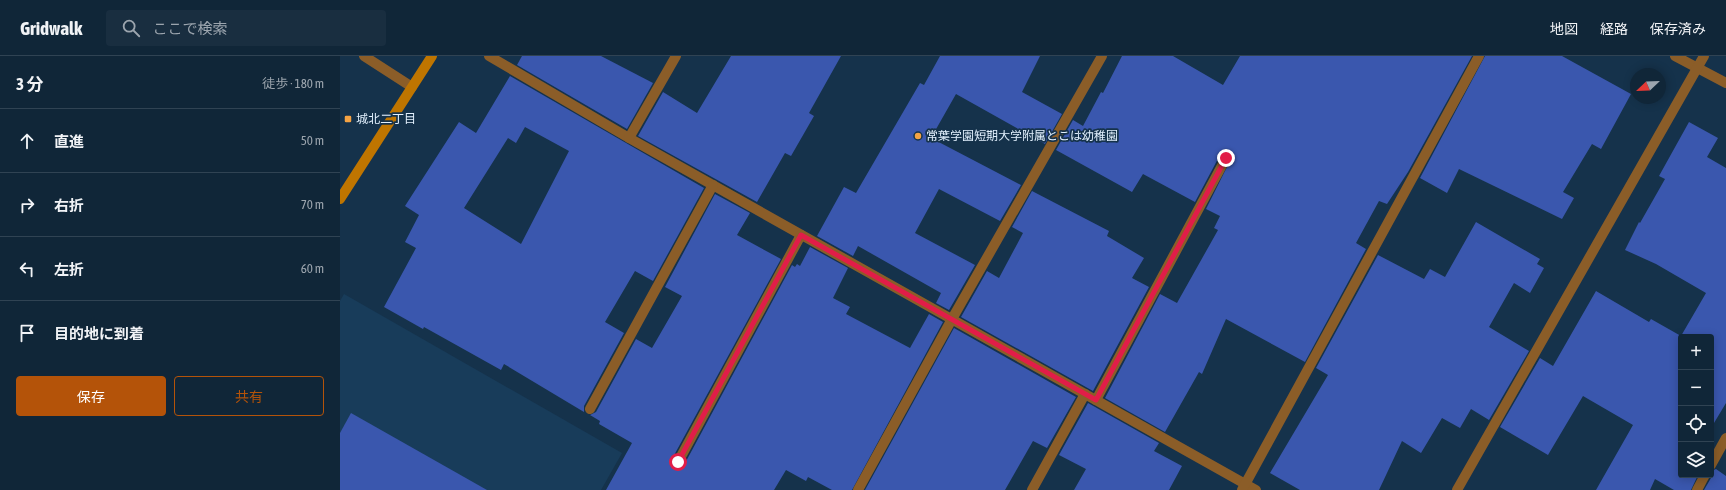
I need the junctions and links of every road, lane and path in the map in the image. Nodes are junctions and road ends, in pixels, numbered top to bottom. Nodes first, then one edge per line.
1 (364, 56) edge
2 (432, 56) edge
3 (489, 56) edge
4 (676, 56) edge
5 (1102, 56) edge
6 (1479, 56) edge
7 (1675, 56) edge
8 (1704, 56) edge
9 (1698, 68) junction
10 (1726, 82) edge
11 (412, 87) junction
12 (629, 138) junction
13 (1226, 158) dead end
14 (713, 185) junction
15 (340, 199) edge
16 (801, 235) junction
17 (952, 319) junction
18 (1086, 394) junction
19 (1096, 400) junction
20 (590, 409) dead end
21 (1726, 438) edge
22 (1714, 460) edge
23 (678, 462) dead end
24 (1703, 478) edge
25 (1244, 487) edge
26 (858, 490) edge
27 (1032, 490) edge
28 (1256, 490) edge
29 (1456, 490) edge
30 (1697, 490) edge

1 - 11 street
2 - 11 street
3 - 12 street
4 - 12 street
5 - 17 street
6 - 25 street
7 - 9 street
8 - 9 street
9 - 10 street
9 - 29 street
11 - 15 street
12 - 14 street
13 - 19 street
14 - 16 street
14 - 20 street
16 - 17 street
16 - 23 street
17 - 18 street
17 - 26 street
18 - 19 street
18 - 27 street
19 - 25 street
21 - 22 street
24 - 30 street
25 - 28 street

